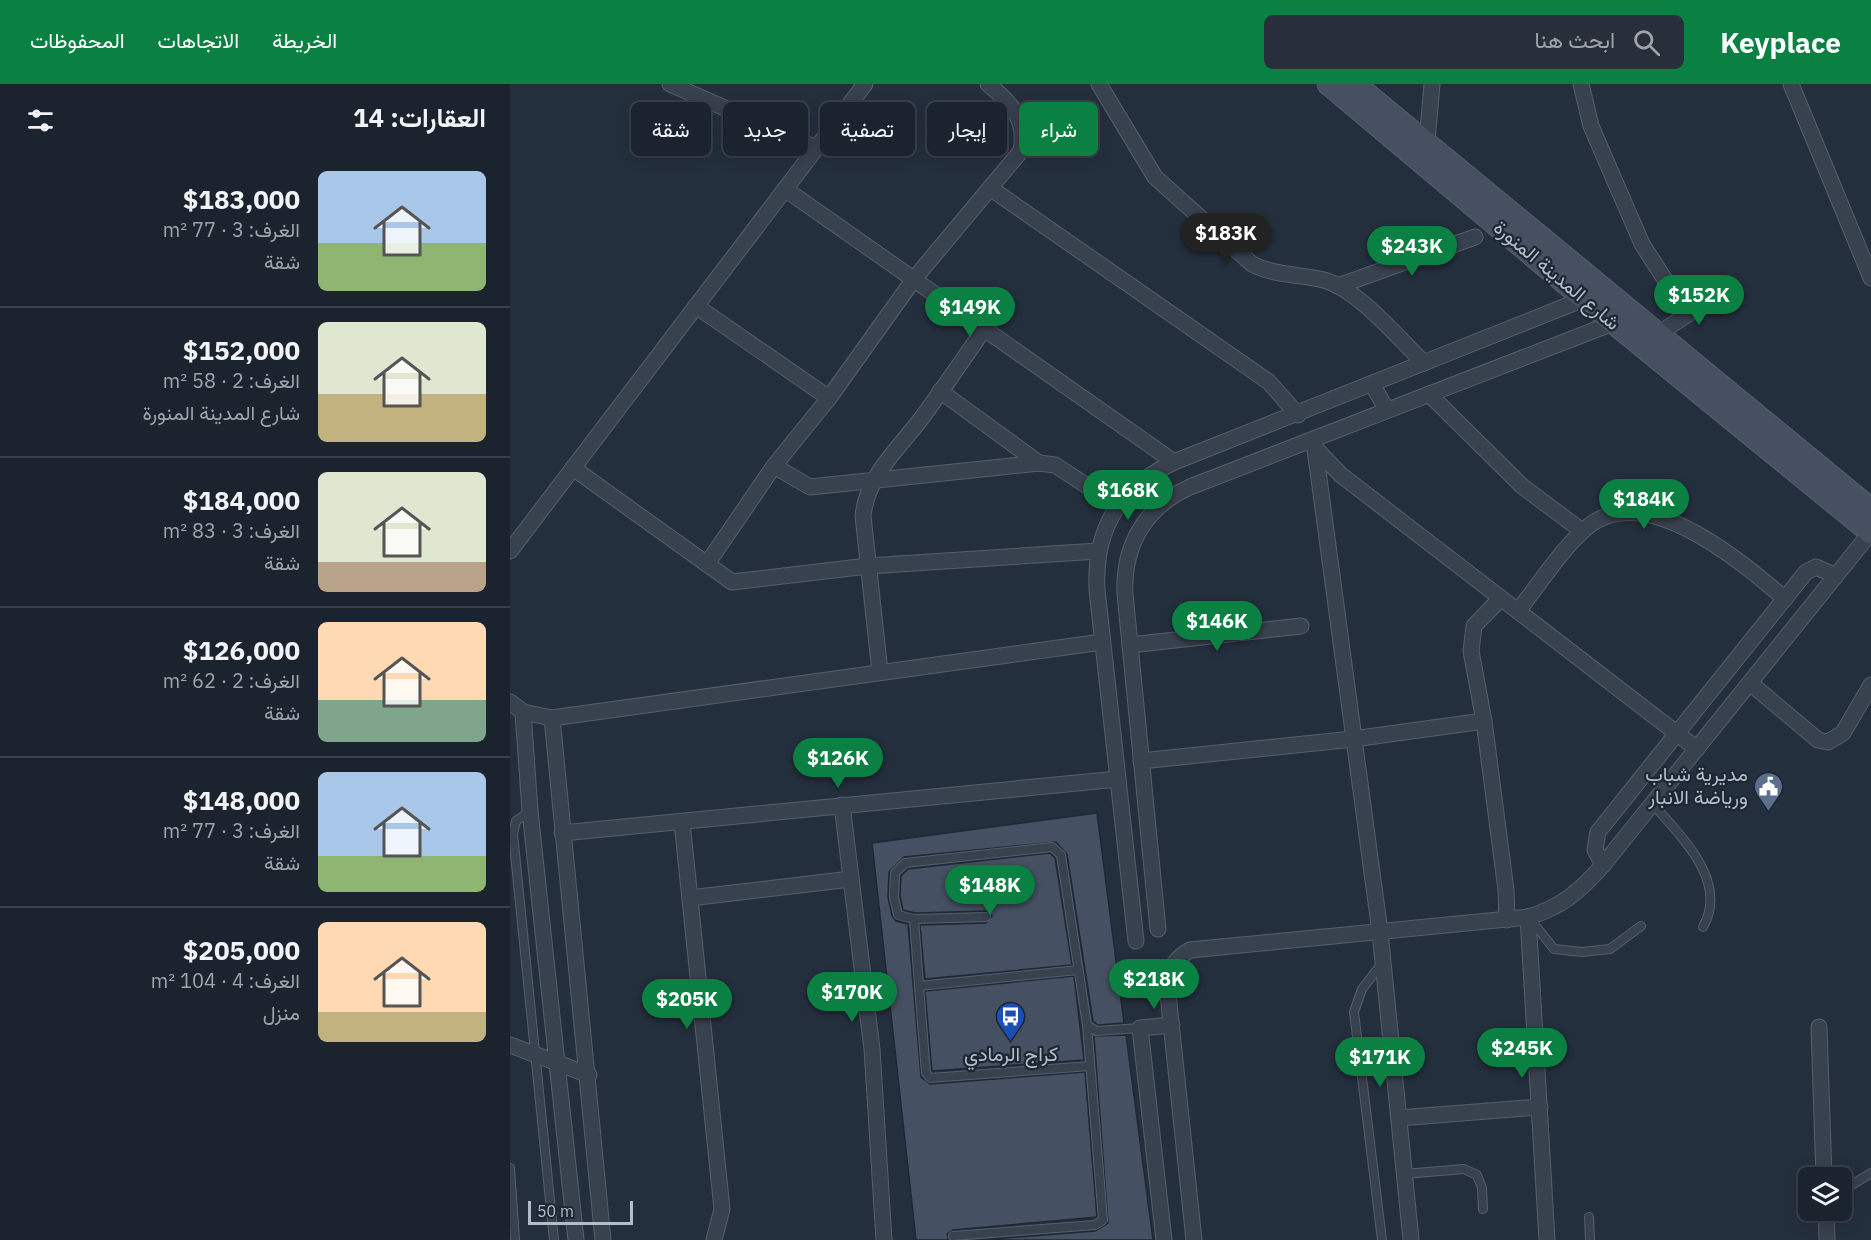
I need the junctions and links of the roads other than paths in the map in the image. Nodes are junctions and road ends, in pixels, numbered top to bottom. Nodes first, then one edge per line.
1 (865, 84) edge
2 (988, 84) edge
3 (1099, 84) edge
4 (1328, 84) edge
5 (1356, 84) edge
6 (1432, 84) edge
7 (1581, 84) edge
8 (1791, 84) edge
9 (680, 86) edge
10 (1426, 142) junction
11 (816, 148) junction
12 (990, 188) junction
13 (785, 189) junction
14 (1475, 237) dead end
15 (1538, 247) junction
16 (1871, 278) edge
17 (914, 279) junction
18 (1338, 286) junction
19 (1720, 291) dead end
20 (1584, 299) junction
21 (696, 306) junction
22 (1687, 314) junction
23 (1613, 322) junction
24 (985, 328) junction
25 (1658, 333) junction
26 (1424, 363) junction
27 (1372, 384) junction
28 (940, 391) junction
29 (1429, 394) junction
30 (829, 398) junction
31 (1387, 411) junction
32 (1298, 415) junction
33 (1312, 445) junction
34 (1039, 462) junction
35 (1174, 462) junction
36 (774, 466) junction
37 (573, 468) junction
38 (874, 481) junction
39 (1118, 506) junction
40 (1871, 509) edge
41 (1582, 531) junction
42 (1871, 532) edge
43 (513, 541) edge
44 (1098, 551) junction
45 (706, 564) junction
46 (868, 566) junction
47 (1836, 576) junction
48 (1501, 598) junction
49 (1785, 599) junction
50 (1518, 611) junction
51 (1301, 626) dead end
52 (1102, 642) junction
53 (1130, 645) junction
54 (880, 672) junction
55 (1750, 683) junction
56 (1871, 685) edge
57 (510, 702) edge
58 (523, 712) junction
59 (552, 718) junction
60 (1484, 721) junction
61 (1677, 733) junction
62 (1353, 739) junction
63 (1697, 748) junction
64 (1141, 761) junction
65 (1118, 779) junction
66 (1653, 804) junction
67 (842, 805) junction
68 (530, 811) junction
69 (682, 822) junction
70 (562, 833) junction
71 (1603, 865) junction
72 (851, 879) junction
73 (690, 898) junction
74 (986, 917) dead end
75 (1528, 917) junction
76 (914, 919) junction
77 (1507, 920) junction
78 (1641, 926) dead end
79 (1703, 927) dead end
80 (1158, 929) dead end
81 (1380, 932) junction
82 (1136, 941) dead end
83 (1383, 960) junction
84 (1078, 970) junction
85 (919, 986) junction
86 (1087, 1025) junction
87 (1172, 1025) junction
88 (1819, 1027) dead end
89 (1140, 1028) junction
90 (510, 1045) edge
91 (537, 1055) junction
92 (557, 1062) junction
93 (1090, 1066) junction
94 (589, 1075) junction
95 (1540, 1107) junction
96 (1399, 1118) junction
97 (1824, 1167) edge
98 (510, 1168) edge
99 (1871, 1173) edge
100 (1404, 1174) junction
101 (1852, 1185) edge
102 (1483, 1209) dead end
103 (1589, 1217) dead end
104 (1826, 1221) edge
105 (953, 1236) dead end
106 (514, 1240) edge
107 (554, 1240) edge
108 (576, 1240) edge
109 (603, 1240) edge
110 (714, 1240) edge
111 (884, 1240) edge
112 (1164, 1240) edge
113 (1194, 1240) edge
114 (1382, 1240) edge
115 (1412, 1240) edge
116 (1547, 1240) edge
117 (1590, 1240) edge
118 (1827, 1240) edge

1 - 11 street
2 - 12 street
3 - 18 street
4 - 15 main road, شارع المدينة المنورة
5 - 10 main road, شارع المدينة المنورة
6 - 10 street
7 - 22 street
8 - 16 street
9 - 11 street
10 - 15 main road, شارع المدينة المنورة
11 - 13 street
12 - 17 street
12 - 32 street
13 - 17 street
13 - 21 street
14 - 18 street
15 - 20 main road, شارع المدينة المنورة
15 - 25 main road, شارع المدينة المنورة
17 - 24 street
17 - 30 street
18 - 26 street
19 - 22 street
20 - 23 main road, شارع المدينة المنورة
20 - 26 street
21 - 30 street
21 - 37 street
22 - 25 street
23 - 29 street
23 - 42 main road, شارع المدينة المنورة
24 - 28 street
24 - 35 street
25 - 40 main road, شارع المدينة المنورة
26 - 27 street
27 - 31 street
27 - 32 street
28 - 34 street
28 - 38 street
29 - 31 street
29 - 41 street
30 - 36 street
31 - 33 street
32 - 35 street
33 - 48 street
33 - 53 street
33 - 62 street
34 - 38 street
34 - 39 street
35 - 39 street
36 - 38 street
36 - 45 street
37 - 43 street
37 - 45 street
38 - 46 street
39 - 44 street
41 - 49 street
41 - 50 street
42 - 47 street
44 - 46 street
44 - 52 street
45 - 46 street
46 - 54 street
47 - 49 street
47 - 55 street
48 - 50 street
48 - 60 street
49 - 61 street
50 - 61 street
51 - 53 street
52 - 54 street
52 - 65 street
53 - 64 street
54 - 59 street
55 - 56 street
55 - 63 street
57 - 58 street
58 - 59 street
58 - 68 street
59 - 70 street
60 - 62 street
60 - 77 street
61 - 63 street
61 - 71 street
62 - 64 street
62 - 81 street
63 - 66 street
64 - 80 street
65 - 67 street
65 - 82 street
66 - 71 street
66 - 79 lane
67 - 69 street
67 - 72 street
68 - 91 lane
68 - 92 street
69 - 70 street
69 - 73 street
70 - 94 street
71 - 75 street
72 - 73 street
72 - 111 street
73 - 110 street
74 - 76 lane
75 - 77 street
75 - 78 lane
75 - 95 street
76 - 84 lane
76 - 85 lane
77 - 81 street
81 - 83 street
81 - 87 street
83 - 96 street
83 - 114 lane
84 - 85 lane
84 - 86 lane
85 - 93 lane
86 - 89 lane
86 - 93 lane
87 - 89 street
87 - 113 street
88 - 97 street
89 - 112 street
90 - 91 street
91 - 92 street
91 - 107 lane
92 - 94 street
92 - 108 street
93 - 105 lane
94 - 109 street
95 - 96 street
95 - 116 street
96 - 100 street
98 - 106 lane
99 - 101 lane
100 - 102 lane
100 - 115 street
103 - 117 lane
104 - 118 street

